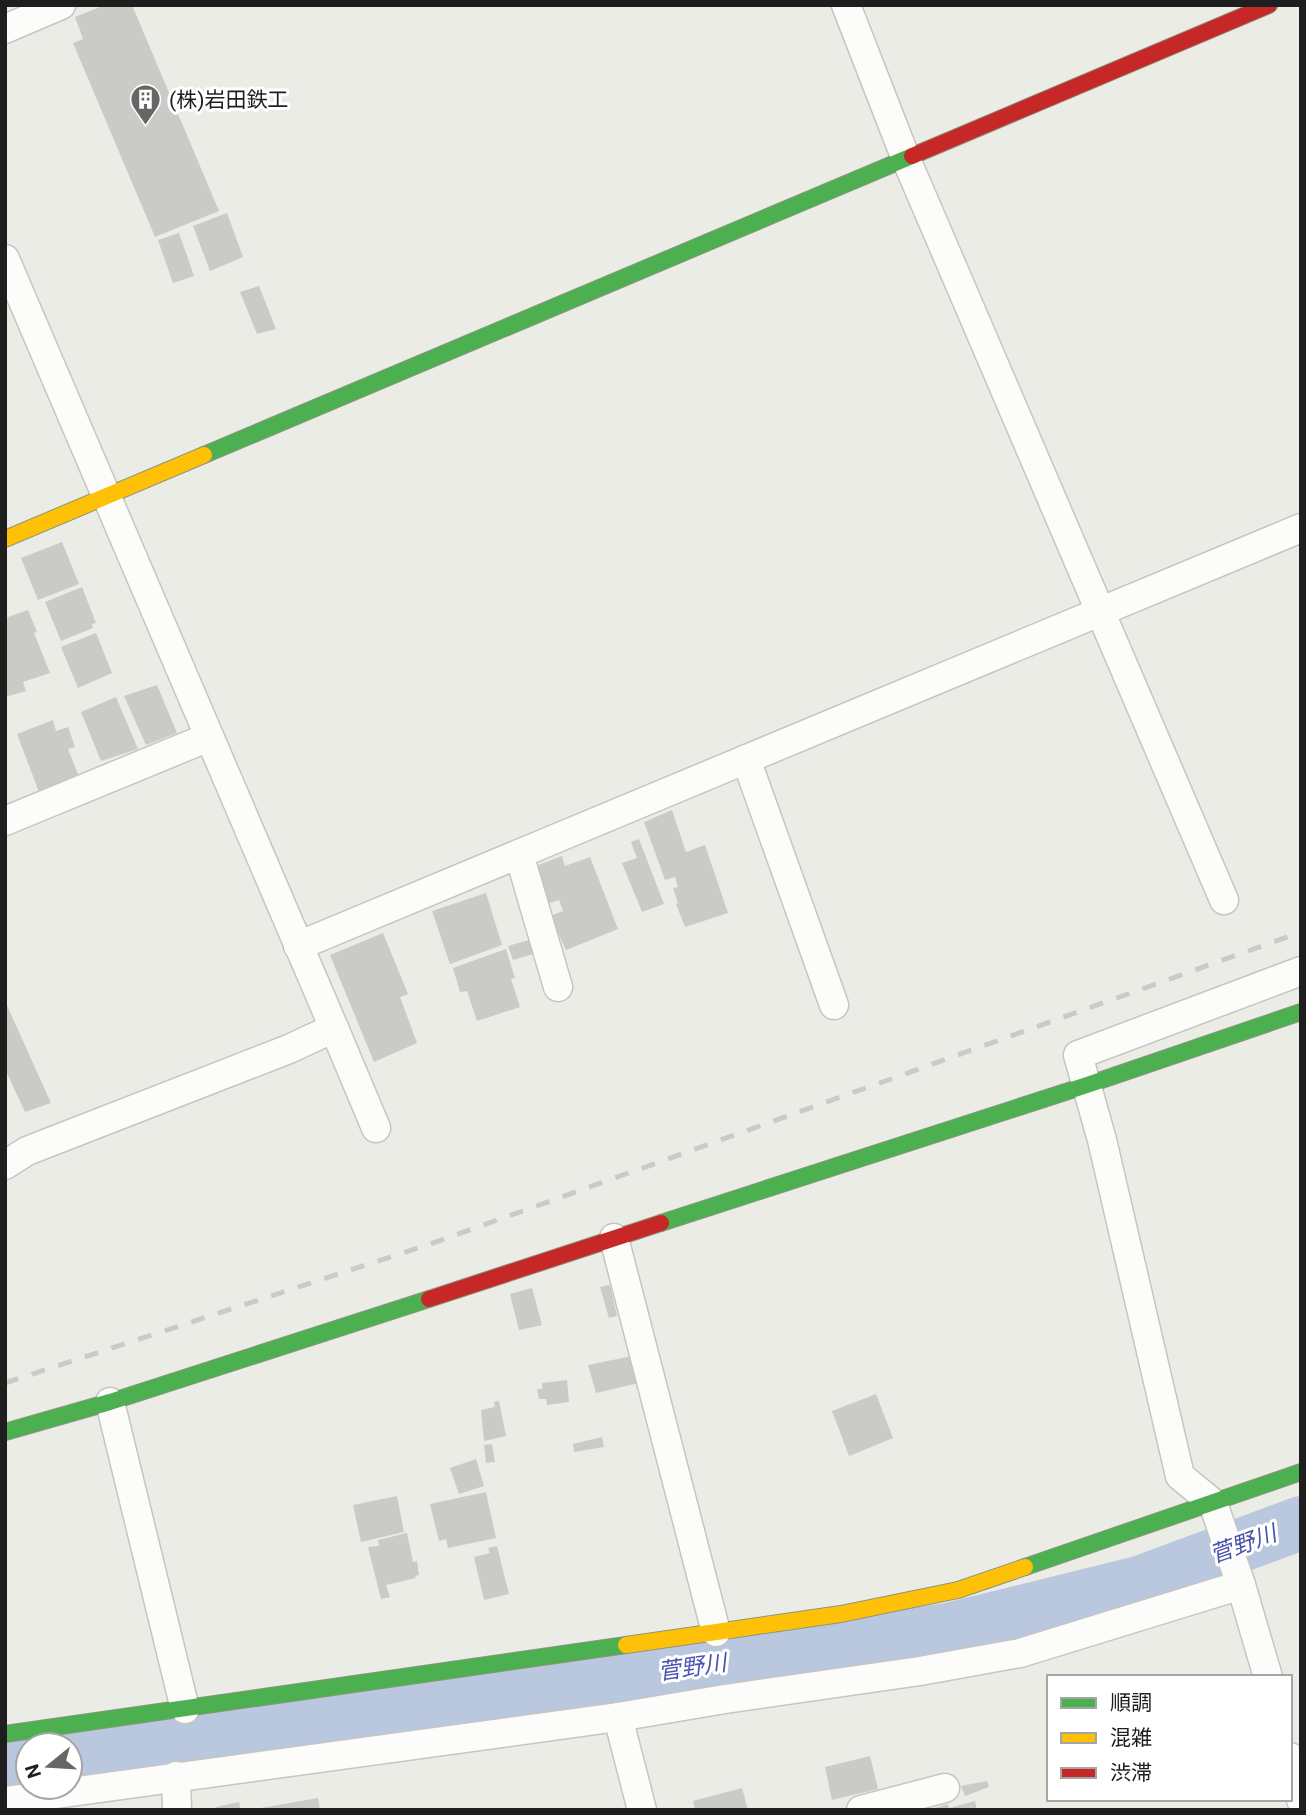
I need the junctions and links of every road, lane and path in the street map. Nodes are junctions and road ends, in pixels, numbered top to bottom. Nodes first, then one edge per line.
1 (61, 5) edge
2 (846, 5) edge
3 (1269, 5) edge
4 (5, 29) edge
5 (906, 159) junction
6 (5, 259) edge
7 (107, 496) junction
8 (1301, 528) edge
9 (5, 539) edge
10 (1101, 611) junction
11 (209, 737) junction
12 (746, 759) junction
13 (5, 821) edge
14 (519, 854) junction
15 (1224, 900) dead end
16 (298, 946) junction
17 (1301, 971) edge
18 (558, 987) dead end
19 (834, 1006) dead end
20 (1301, 1012) edge
21 (334, 1028) junction
22 (1087, 1085) junction
23 (376, 1128) dead end
24 (12, 1157) edge
25 (614, 1238) junction
26 (110, 1402) junction
27 (5, 1432) edge
28 (1301, 1472) edge
29 (1215, 1510) junction
30 (1240, 1580) junction
31 (716, 1632) junction
32 (1267, 1675) edge
33 (186, 1709) junction
34 (618, 1717) junction
35 (5, 1734) edge
36 (1292, 1765) edge
37 (176, 1776) junction
38 (945, 1788) dead end
39 (1301, 1800) edge
40 (5, 1801) edge
41 (177, 1810) edge
42 (642, 1810) edge
43 (861, 1810) edge

1 - 4 street
2 - 5 street
3 - 5 street
5 - 7 street
5 - 10 street
6 - 7 street
7 - 9 street
7 - 11 street
8 - 10 street
10 - 12 street
10 - 15 street
11 - 13 street
11 - 16 street
12 - 14 street
12 - 19 street
14 - 16 street
14 - 18 street
16 - 21 street
17 - 22 street
20 - 22 street
21 - 23 street
21 - 24 street
22 - 25 street
22 - 29 street
25 - 26 street
25 - 31 street
26 - 27 street
26 - 33 street
28 - 29 street
29 - 30 street
29 - 31 street
30 - 32 street
30 - 34 street
31 - 33 street
33 - 35 street
34 - 37 street
34 - 42 street
36 - 39 street
37 - 40 street
37 - 41 street
38 - 43 street

